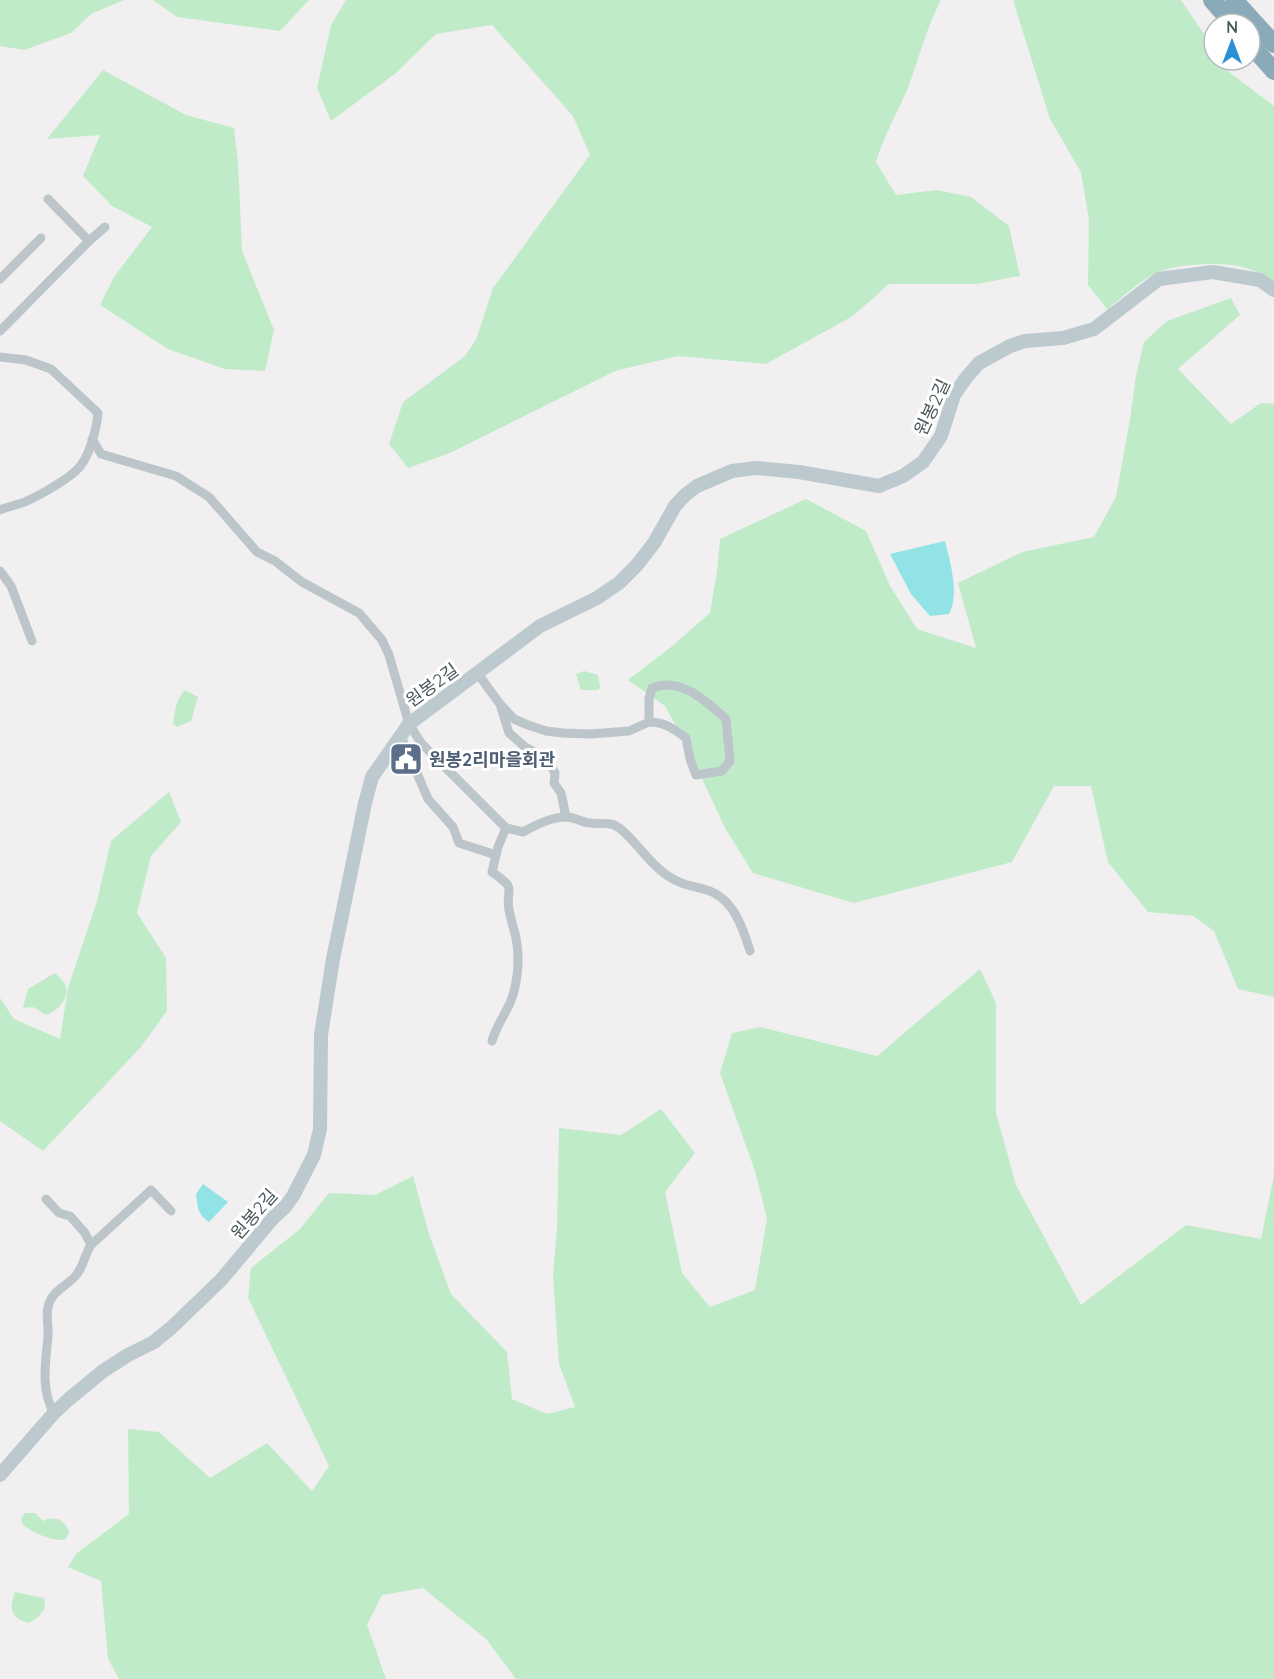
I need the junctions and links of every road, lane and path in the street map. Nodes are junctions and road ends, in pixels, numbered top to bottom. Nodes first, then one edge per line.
1 (1212, 0) edge
2 (1234, 0) edge
3 (1222, 12) edge
4 (1274, 44) edge
5 (1262, 58) edge
6 (1274, 71) edge
7 (48, 199) dead end
8 (105, 227) dead end
9 (41, 238) dead end
10 (89, 241) junction
11 (0, 279) edge
12 (1274, 290) edge
13 (0, 331) edge
14 (0, 357) edge
15 (92, 439) junction
16 (0, 510) edge
17 (0, 571) edge
18 (32, 641) dead end
19 (478, 674) junction
20 (500, 704) junction
21 (649, 722) junction
22 (405, 730) junction
23 (567, 817) junction
24 (506, 828) junction
25 (496, 855) junction
26 (750, 951) dead end
27 (492, 1041) dead end
28 (46, 1198) dead end
29 (171, 1211) dead end
30 (91, 1245) junction
31 (54, 1413) junction
32 (0, 1475) edge

1 - 3 highway
2 - 4 highway
5 - 6 highway
7 - 10 street
8 - 10 street
9 - 11 street
10 - 13 street
12 - 19 main road, 원봉2길
14 - 15 street
15 - 16 street
15 - 22 street
17 - 18 street
19 - 20 street
19 - 22 main road, 원봉2길
20 - 21 street
20 - 23 street
21 - 21 street
22 - 24 street
22 - 25 street
22 - 31 main road, 원봉2길
23 - 24 street
23 - 26 street
24 - 25 street
25 - 27 street
28 - 30 street
29 - 30 street
30 - 31 street
31 - 32 main road, 원봉2길

